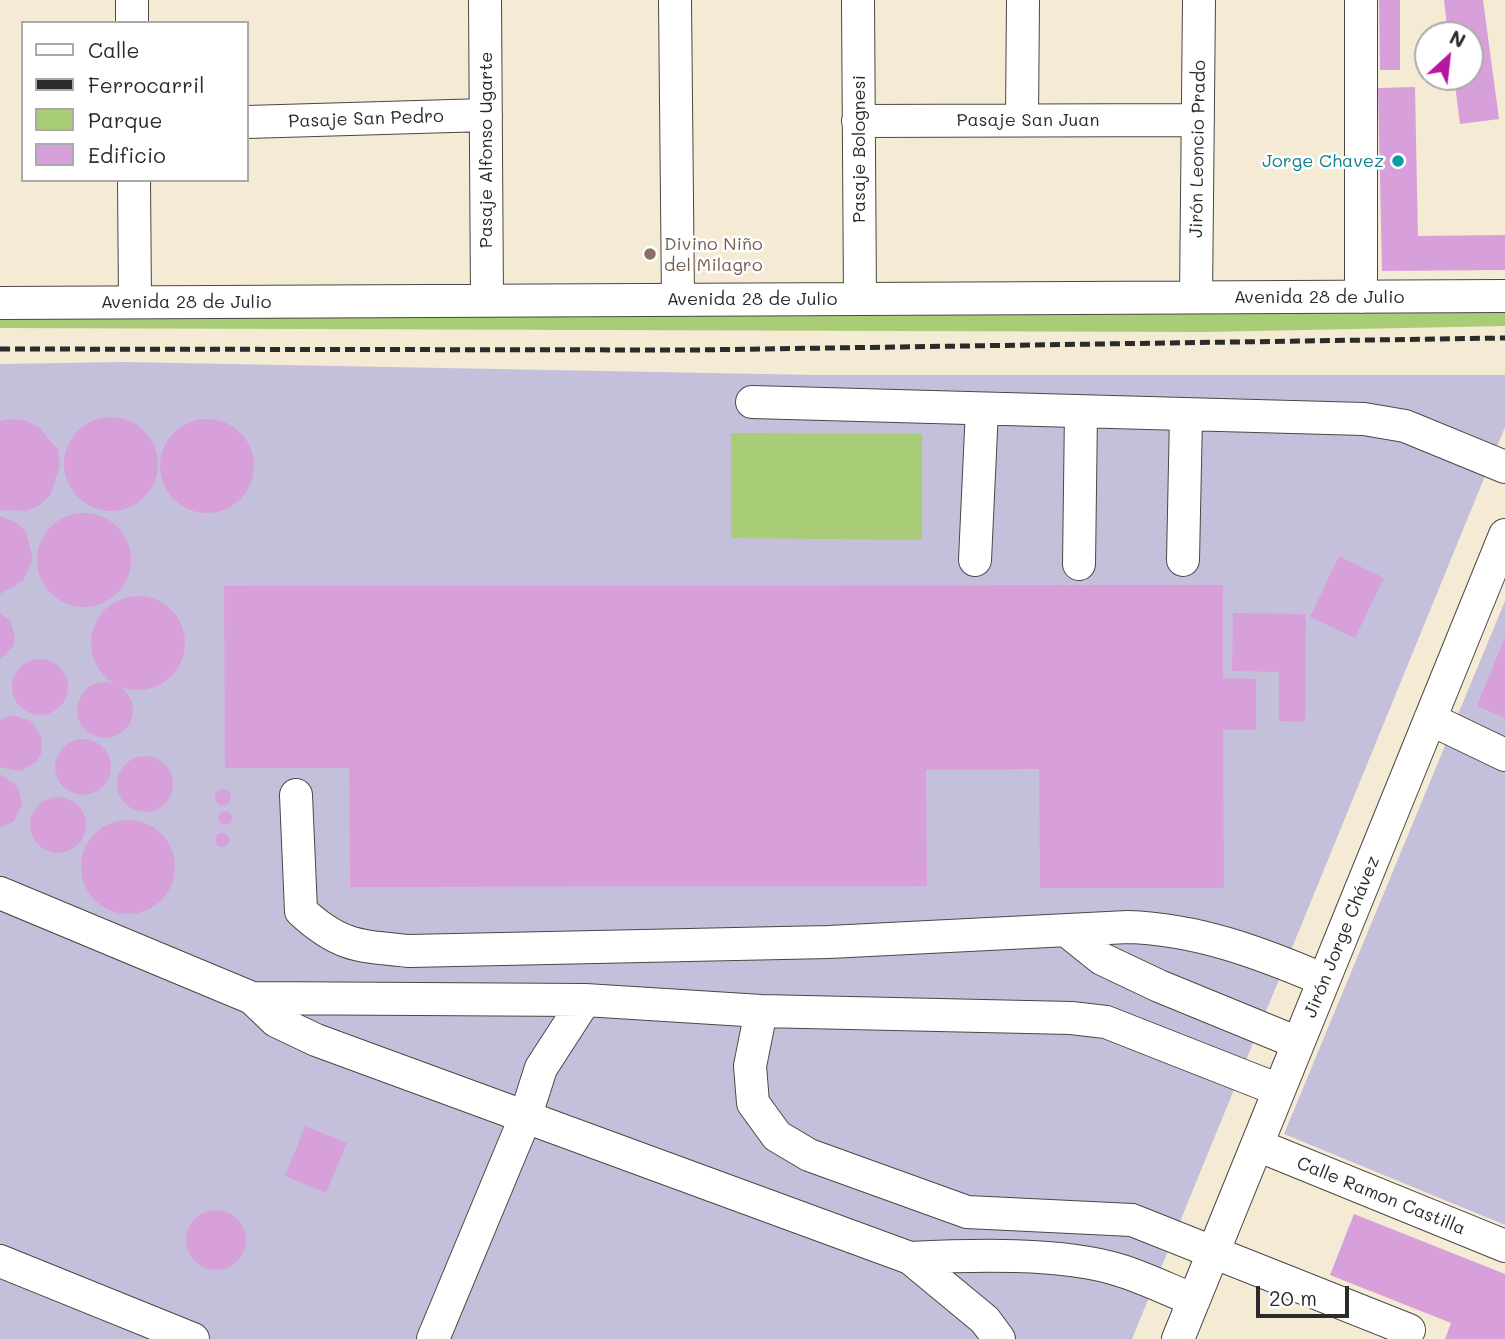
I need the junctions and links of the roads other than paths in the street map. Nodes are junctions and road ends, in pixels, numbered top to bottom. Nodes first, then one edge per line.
1 (132, 0) edge
2 (485, 0) edge
3 (675, 0) edge
4 (858, 0) edge
5 (1023, 0) edge
6 (1199, 0) edge
7 (1361, 0) edge
8 (132, 21) edge
9 (486, 115) junction
10 (1022, 119) junction
11 (1198, 120) junction
12 (858, 121) junction
13 (248, 122) edge
14 (134, 182) edge
15 (1505, 296) edge
16 (1196, 297) junction
17 (1361, 297) junction
18 (860, 299) junction
19 (487, 300) junction
20 (678, 300) junction
21 (135, 302) junction
22 (0, 303) edge
23 (752, 402) dead end
24 (982, 409) junction
25 (1081, 412) junction
26 (1186, 416) junction
27 (1505, 467) edge
28 (1505, 535) edge
29 (975, 560) dead end
30 (1183, 560) dead end
31 (1079, 564) dead end
32 (1430, 719) junction
33 (1505, 755) edge
34 (296, 795) dead end
35 (0, 893) edge
36 (1067, 931) junction
37 (1324, 980) junction
38 (252, 998) junction
39 (585, 1000) junction
40 (761, 1012) junction
41 (1298, 1043) junction
42 (1279, 1090) junction
43 (525, 1118) junction
44 (1257, 1145) junction
45 (1505, 1246) edge
46 (1213, 1253) junction
47 (910, 1258) junction
48 (0, 1261) edge
49 (1194, 1300) junction
50 (1409, 1330) dead end
51 (987, 1333) edge
52 (193, 1339) edge
53 (433, 1339) edge
54 (1178, 1339) edge

1 - 8 street
2 - 9 street, Pasaje Alfonso Ugarte
3 - 20 street
4 - 12 street, Pasaje Bolognesi
5 - 10 street
6 - 11 street, Jirón Leoncio Prado
7 - 17 street
9 - 13 street, Pasaje San Pedro
9 - 19 street, Pasaje Alfonso Ugarte
10 - 11 street, Pasaje San Juan
10 - 12 street, Pasaje San Juan
11 - 16 street, Jirón Leoncio Prado
12 - 18 street, Pasaje Bolognesi
14 - 21 street
15 - 17 street, Avenida 28 de Julio
16 - 17 street, Avenida 28 de Julio
16 - 18 street, Avenida 28 de Julio
18 - 20 street, Avenida 28 de Julio
19 - 20 street, Avenida 28 de Julio
19 - 21 street, Avenida 28 de Julio
21 - 22 street, Avenida 28 de Julio
23 - 24 street
24 - 25 street
24 - 29 street
25 - 26 street
25 - 31 street
26 - 27 street
26 - 30 street
28 - 32 street, Jirón Jorge Chávez
32 - 33 street
32 - 37 street, Jirón Jorge Chávez
34 - 36 street
35 - 38 street
36 - 37 street
36 - 41 street
37 - 41 street, Jirón Jorge Chávez
38 - 39 street
38 - 43 street
39 - 40 street
39 - 43 street
40 - 42 street
40 - 46 street
41 - 42 street, Jirón Jorge Chávez
42 - 44 street, Jirón Jorge Chávez
43 - 47 street
43 - 53 street
44 - 45 street, Calle Ramon Castilla
44 - 46 street, Jirón Jorge Chávez
46 - 49 street, Jirón Jorge Chávez
46 - 50 street
47 - 49 street
47 - 51 street
48 - 52 street
49 - 54 street, Jirón Jorge Chávez

